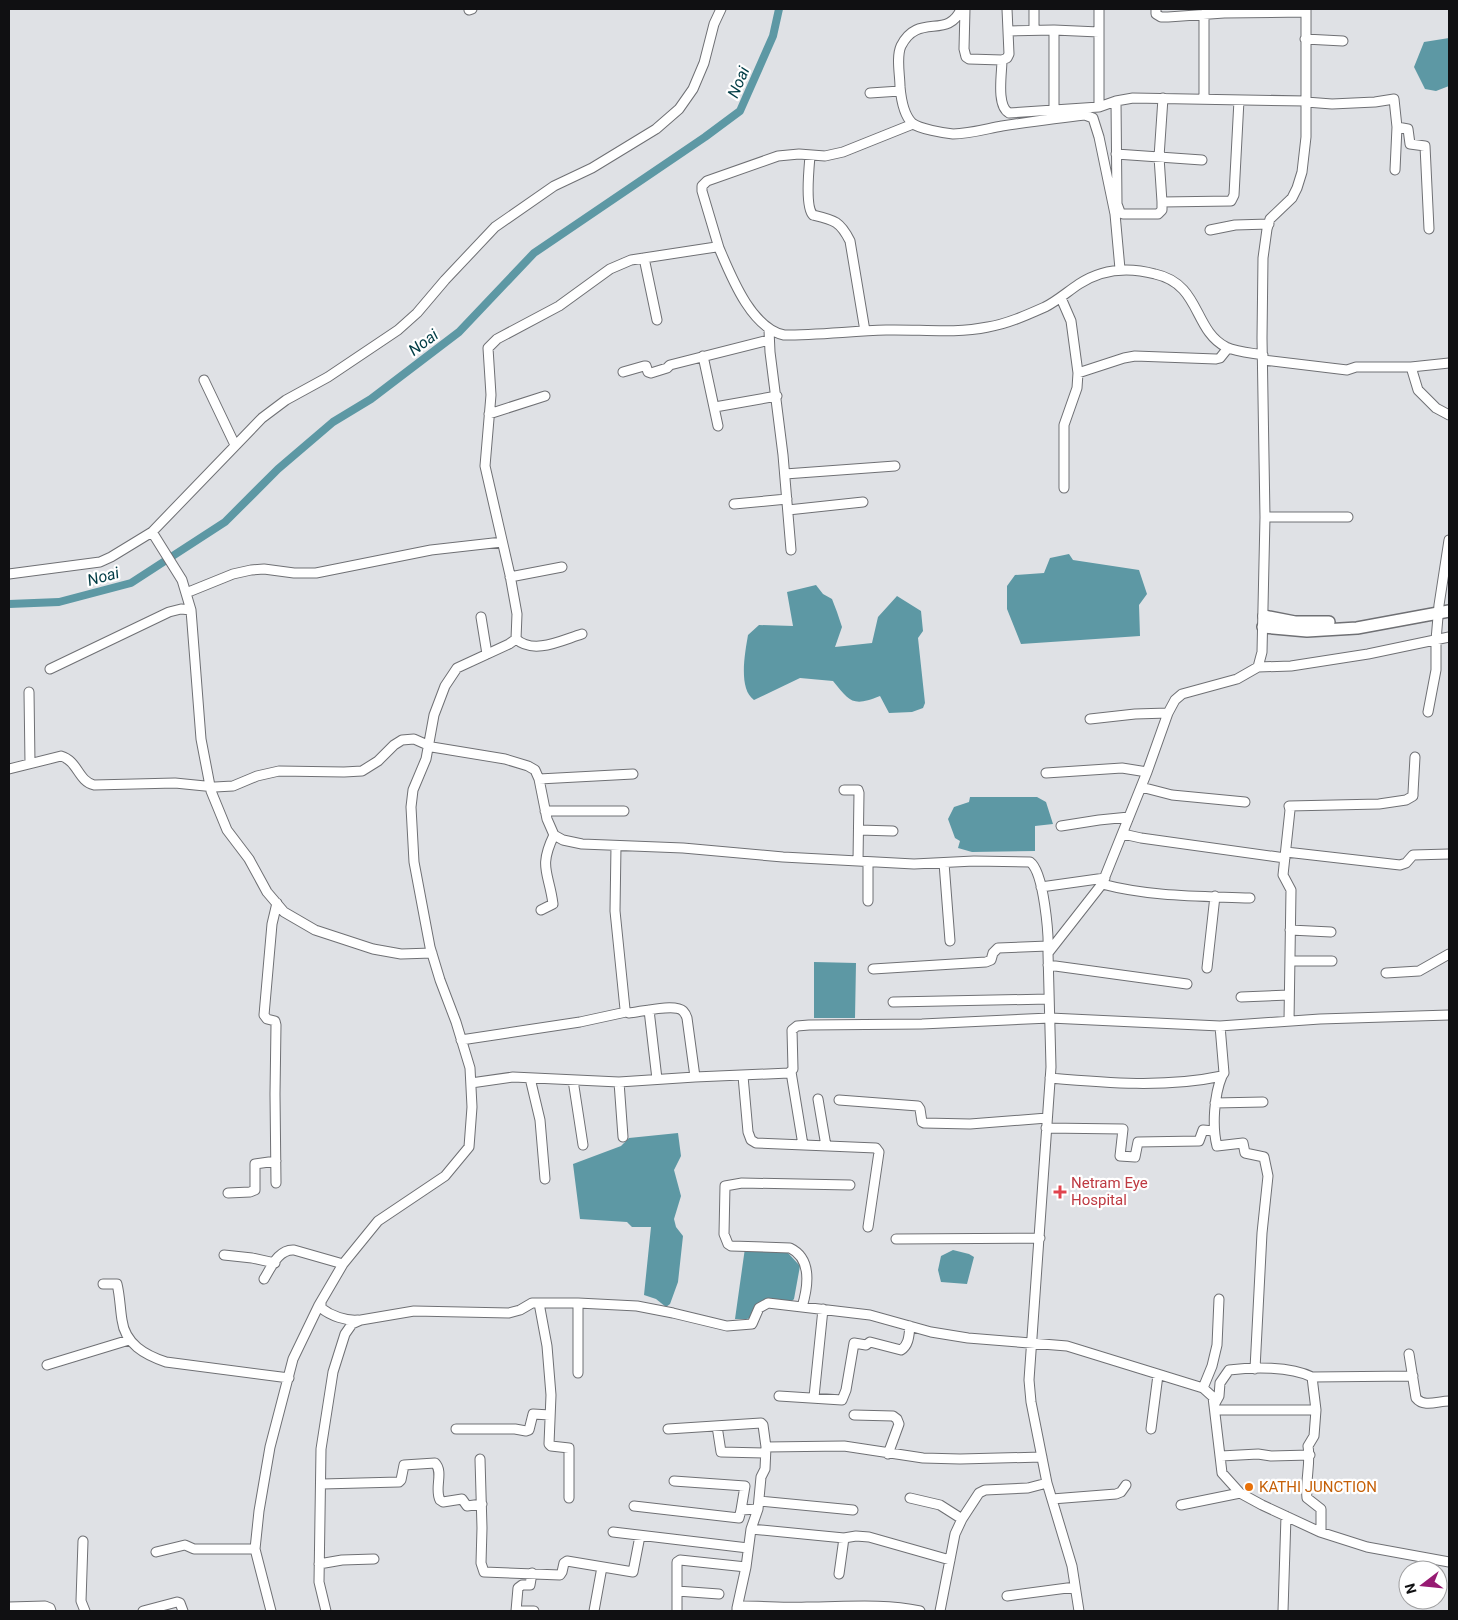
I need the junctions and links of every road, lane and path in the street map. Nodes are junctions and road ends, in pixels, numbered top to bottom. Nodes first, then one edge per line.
1 (720, 9) edge
2 (961, 9) edge
3 (966, 9) edge
4 (1008, 9) edge
5 (1034, 9) edge
6 (1099, 9) edge
7 (1156, 9) edge
8 (1306, 10) edge
9 (1224, 11) edge
10 (1204, 14) junction
11 (1034, 30) junction
12 (1054, 30) junction
13 (1009, 31) junction
14 (1099, 32) junction
15 (1305, 40) junction
16 (1344, 41) dead end
17 (1002, 60) junction
18 (900, 91) junction
19 (870, 93) dead end
20 (1163, 98) junction
21 (1204, 99) junction
22 (1239, 100) junction
23 (1116, 101) junction
24 (1306, 101) junction
25 (1099, 107) junction
26 (1054, 111) junction
27 (913, 124) junction
28 (1397, 128) junction
29 (1116, 154) junction
30 (810, 156) junction
31 (1160, 157) junction
32 (1202, 160) dead end
33 (1395, 170) dead end
34 (1162, 202) junction
35 (1268, 224) junction
36 (1210, 230) dead end
37 (1429, 230) dead end
38 (719, 248) junction
39 (644, 258) junction
40 (1120, 270) junction
41 (1061, 298) junction
42 (657, 320) dead end
43 (769, 330) junction
44 (865, 331) junction
45 (769, 340) junction
46 (1228, 348) junction
47 (702, 356) junction
48 (1263, 357) junction
49 (1449, 363) edge
50 (1411, 367) junction
51 (623, 372) dead end
52 (1078, 373) junction
53 (204, 380) dead end
54 (545, 396) dead end
55 (776, 396) junction
56 (714, 407) junction
57 (489, 414) junction
58 (1449, 414) edge
59 (718, 426) dead end
60 (235, 445) junction
61 (895, 466) dead end
62 (785, 474) junction
63 (1064, 488) dead end
64 (787, 499) junction
65 (863, 502) dead end
66 (734, 504) dead end
67 (788, 510) junction
68 (1265, 516) junction
69 (1348, 517) dead end
70 (152, 532) junction
71 (1449, 540) edge
72 (502, 542) junction
73 (791, 550) dead end
74 (562, 567) dead end
75 (9, 574) edge
76 (510, 577) junction
77 (186, 593) junction
78 (1444, 608) edge
79 (191, 610) junction
80 (481, 618) dead end
81 (1263, 621) junction
82 (582, 634) dead end
83 (1449, 637) edge
84 (516, 639) junction
85 (1436, 640) junction
86 (486, 654) junction
87 (1258, 667) junction
88 (50, 669) dead end
89 (29, 692) dead end
90 (1428, 712) dead end
91 (1168, 713) junction
92 (1090, 719) dead end
93 (428, 745) junction
94 (1415, 757) dead end
95 (30, 763) junction
96 (9, 768) edge
97 (1147, 772) junction
98 (1046, 773) dead end
99 (633, 774) dead end
100 (539, 780) junction
101 (210, 786) junction
102 (1142, 787) junction
103 (844, 790) dead end
104 (1244, 802) dead end
105 (624, 810) dead end
106 (545, 811) junction
107 (1129, 817) junction
108 (1061, 826) dead end
109 (859, 830) junction
110 (893, 831) dead end
111 (1123, 834) junction
112 (554, 835) junction
113 (616, 846) junction
114 (1449, 854) edge
115 (1286, 855) junction
116 (858, 861) junction
117 (868, 862) junction
118 (944, 863) junction
119 (1103, 881) junction
120 (1041, 887) junction
121 (1215, 896) junction
122 (1250, 898) dead end
123 (868, 901) dead end
124 (277, 903) junction
125 (541, 910) dead end
126 (1290, 930) junction
127 (1331, 932) dead end
128 (950, 941) dead end
129 (1048, 950) junction
130 (432, 953) junction
131 (1449, 954) edge
132 (1290, 961) junction
133 (1332, 961) dead end
134 (1048, 965) junction
135 (1206, 968) dead end
136 (873, 969) dead end
137 (1386, 973) dead end
138 (1188, 984) dead end
139 (1290, 995) junction
140 (1241, 997) dead end
141 (1049, 998) junction
142 (893, 1002) dead end
143 (649, 1010) junction
144 (626, 1012) junction
145 (1449, 1015) edge
146 (1050, 1018) junction
147 (1289, 1021) junction
148 (1220, 1026) junction
149 (461, 1040) junction
150 (792, 1072) junction
151 (695, 1076) junction
152 (743, 1076) junction
153 (1222, 1076) junction
154 (530, 1078) junction
155 (1050, 1078) junction
156 (657, 1079) junction
157 (573, 1080) junction
158 (619, 1082) junction
159 (471, 1083) junction
160 (818, 1099) dead end
161 (839, 1100) dead end
162 (1263, 1102) dead end
163 (1215, 1103) junction
164 (1047, 1118) junction
165 (1046, 1128) junction
166 (1214, 1131) junction
167 (623, 1137) dead end
168 (583, 1145) dead end
169 (803, 1145) junction
170 (826, 1146) junction
171 (276, 1161) junction
172 (545, 1180) dead end
173 (276, 1183) dead end
174 (850, 1186) dead end
175 (228, 1193) dead end
176 (868, 1227) dead end
177 (1040, 1238) junction
178 (896, 1239) dead end
179 (224, 1256) dead end
180 (274, 1263) junction
181 (343, 1264) junction
182 (264, 1280) dead end
183 (103, 1284) dead end
184 (1219, 1299) dead end
185 (320, 1302) junction
186 (539, 1303) junction
187 (578, 1303) junction
188 (802, 1307) junction
189 (823, 1309) junction
190 (361, 1320) junction
191 (910, 1326) junction
192 (130, 1340) junction
193 (1033, 1343) junction
194 (1409, 1354) dead end
195 (47, 1365) dead end
196 (1255, 1369) junction
197 (578, 1373) dead end
198 (1158, 1375) junction
199 (1413, 1376) junction
200 (1312, 1377) junction
201 (289, 1378) junction
202 (1203, 1388) junction
203 (779, 1396) dead end
204 (814, 1397) junction
205 (1449, 1401) edge
206 (1215, 1408) junction
207 (1316, 1410) junction
208 (550, 1415) junction
209 (854, 1415) dead end
210 (717, 1426) junction
211 (456, 1429) dead end
212 (668, 1429) dead end
213 (1151, 1429) dead end
214 (765, 1450) junction
215 (888, 1454) junction
216 (1310, 1455) junction
217 (1221, 1456) junction
218 (1042, 1457) junction
219 (480, 1459) dead end
220 (674, 1481) dead end
221 (322, 1484) junction
222 (1047, 1484) junction
223 (1126, 1484) dead end
224 (1240, 1493) junction
225 (569, 1498) dead end
226 (910, 1498) dead end
227 (1052, 1499) junction
228 (482, 1504) junction
229 (758, 1505) junction
230 (1181, 1505) dead end
231 (634, 1506) dead end
232 (741, 1510) junction
233 (853, 1510) dead end
234 (1286, 1516) junction
235 (962, 1519) junction
236 (751, 1529) junction
237 (613, 1532) dead end
238 (1321, 1532) junction
239 (640, 1536) junction
240 (844, 1538) junction
241 (83, 1541) dead end
242 (748, 1548) junction
243 (255, 1549) junction
244 (156, 1552) dead end
245 (374, 1559) dead end
246 (950, 1560) junction
247 (1449, 1562) edge
248 (319, 1564) junction
249 (602, 1566) junction
250 (746, 1567) junction
251 (532, 1573) junction
252 (839, 1574) dead end
253 (1075, 1586) junction
254 (677, 1591) junction
255 (719, 1594) dead end
256 (1007, 1596) dead end
257 (9, 1607) edge
258 (774, 1609) edge
259 (819, 1609) edge
260 (737, 1610) edge
261 (51, 1611) edge
262 (85, 1611) edge
263 (143, 1611) edge
264 (183, 1611) edge
265 (271, 1611) edge
266 (326, 1611) edge
267 (517, 1611) edge
268 (534, 1611) edge
269 (594, 1611) edge
270 (677, 1611) edge
271 (920, 1611) edge
272 (940, 1611) edge
273 (1079, 1611) edge
274 (1283, 1611) edge

1 - 60 street
2 - 18 street
3 - 17 street
4 - 13 street
5 - 11 street
6 - 14 street
7 - 10 street
8 - 9 street
8 - 15 street
9 - 10 street
10 - 21 street
11 - 12 street
11 - 13 street
12 - 14 street
12 - 26 street
13 - 17 street
14 - 25 street
15 - 16 street
15 - 24 street
17 - 26 street
18 - 19 street
18 - 27 street
20 - 21 street
20 - 23 street
20 - 31 street
21 - 22 street
22 - 24 street
22 - 34 street
23 - 25 street
23 - 29 street
24 - 28 street
24 - 35 street
25 - 26 street
27 - 30 street
27 - 40 street
28 - 33 street
28 - 37 street
29 - 31 street
29 - 34 street
30 - 38 street
30 - 44 street
31 - 32 street
31 - 34 street
35 - 36 street
35 - 48 street
38 - 39 street
38 - 43 street
39 - 42 street
39 - 57 street
40 - 41 street
40 - 46 street
41 - 44 street
41 - 52 street
43 - 44 street
43 - 45 street
45 - 47 street
45 - 55 street
46 - 48 street
46 - 52 street
47 - 51 street
47 - 56 street
48 - 50 street
48 - 68 street
49 - 50 street
50 - 58 street
52 - 63 street
53 - 60 street
54 - 57 street
55 - 56 street
55 - 62 street
56 - 59 street
57 - 72 street
60 - 70 street
61 - 62 street
62 - 64 street
64 - 66 street
64 - 67 street
65 - 67 street
67 - 73 street
68 - 69 street
68 - 81 street
70 - 75 street
70 - 77 street
71 - 78 street
72 - 76 street
72 - 77 street
74 - 76 street
76 - 84 street
77 - 79 street
78 - 81 main road
78 - 85 street
79 - 88 street
79 - 101 street
80 - 86 street
81 - 87 street
82 - 84 street
83 - 85 street
84 - 86 street
85 - 87 street
85 - 90 street
86 - 93 street
87 - 91 street
89 - 95 street
91 - 92 street
91 - 97 street
93 - 100 street
93 - 101 street
93 - 130 street
94 - 115 street
95 - 96 street
95 - 101 street
97 - 98 street
97 - 102 street
99 - 100 street
100 - 106 street
101 - 124 street
102 - 104 street
102 - 107 street
103 - 109 street
105 - 106 street
106 - 112 street
107 - 108 street
107 - 111 street
109 - 110 street
109 - 116 street
111 - 115 street
111 - 119 street
112 - 113 street
112 - 125 street
113 - 116 street
113 - 144 street
114 - 115 street
115 - 126 street
116 - 117 street
117 - 118 street
117 - 123 street
118 - 120 street
118 - 128 street
119 - 120 street
119 - 121 street
119 - 129 street
120 - 129 street
121 - 122 street
121 - 135 street
124 - 130 street
124 - 171 street
126 - 127 street
126 - 132 street
129 - 134 street
129 - 136 street
130 - 149 street
131 - 137 street
132 - 133 street
132 - 139 street
134 - 138 street
134 - 141 street
139 - 140 street
139 - 147 street
141 - 142 street
141 - 146 street
143 - 144 street
143 - 151 street
143 - 156 street
144 - 149 street
145 - 147 street
146 - 148 street
146 - 150 street
146 - 155 street
147 - 148 street
148 - 153 street
149 - 159 street
150 - 152 street
150 - 169 street
151 - 152 street
151 - 156 street
152 - 169 street
153 - 155 street
153 - 163 street
154 - 157 street
154 - 159 street
154 - 172 street
155 - 164 street
156 - 158 street
157 - 158 street
157 - 168 street
158 - 167 street
159 - 181 street
160 - 170 street
161 - 164 street
162 - 163 street
163 - 166 street
164 - 165 street
165 - 166 street
165 - 177 street
166 - 196 street
169 - 170 street
170 - 176 street
171 - 173 street
171 - 175 street
174 - 188 street
177 - 178 street
177 - 193 street
179 - 180 street
180 - 181 street
180 - 182 street
181 - 185 street
183 - 192 street
184 - 202 street
185 - 190 street
185 - 201 street
186 - 187 street
186 - 190 street
186 - 208 street
187 - 188 street
187 - 197 street
188 - 189 street
189 - 191 street
189 - 204 street
190 - 221 street
191 - 193 street
191 - 204 street
192 - 195 street
192 - 201 street
193 - 198 street
193 - 218 street
194 - 199 street
196 - 200 street
196 - 206 street
198 - 202 street
198 - 213 street
199 - 200 street
199 - 205 street
200 - 207 street
201 - 243 street
202 - 206 street
203 - 204 street
206 - 207 street
206 - 217 street
207 - 216 street
208 - 211 street
208 - 225 street
209 - 215 street
210 - 212 street
210 - 214 street
210 - 214 street
214 - 215 street
214 - 229 street
215 - 218 street
216 - 217 street
216 - 238 street
217 - 224 street
218 - 222 street
219 - 228 street
220 - 232 street
221 - 228 street
221 - 248 street
222 - 227 street
222 - 235 street
223 - 227 street
224 - 230 street
224 - 234 street
226 - 235 street
227 - 253 street
228 - 251 street
229 - 232 street
229 - 233 street
229 - 236 street
231 - 232 street
234 - 238 street
234 - 274 street
235 - 246 street
236 - 240 street
236 - 242 street
237 - 239 street
238 - 247 street
239 - 242 street
239 - 249 street
240 - 246 street
240 - 252 street
241 - 262 street
242 - 250 street
243 - 244 street
243 - 265 street
245 - 248 street
246 - 272 street
248 - 266 street
249 - 251 street
249 - 269 street
250 - 254 street
250 - 260 street
251 - 267 street
253 - 256 street
253 - 273 street
254 - 255 street
254 - 270 street
257 - 261 street
258 - 259 street
258 - 260 street
259 - 271 street
263 - 264 street
267 - 268 street

